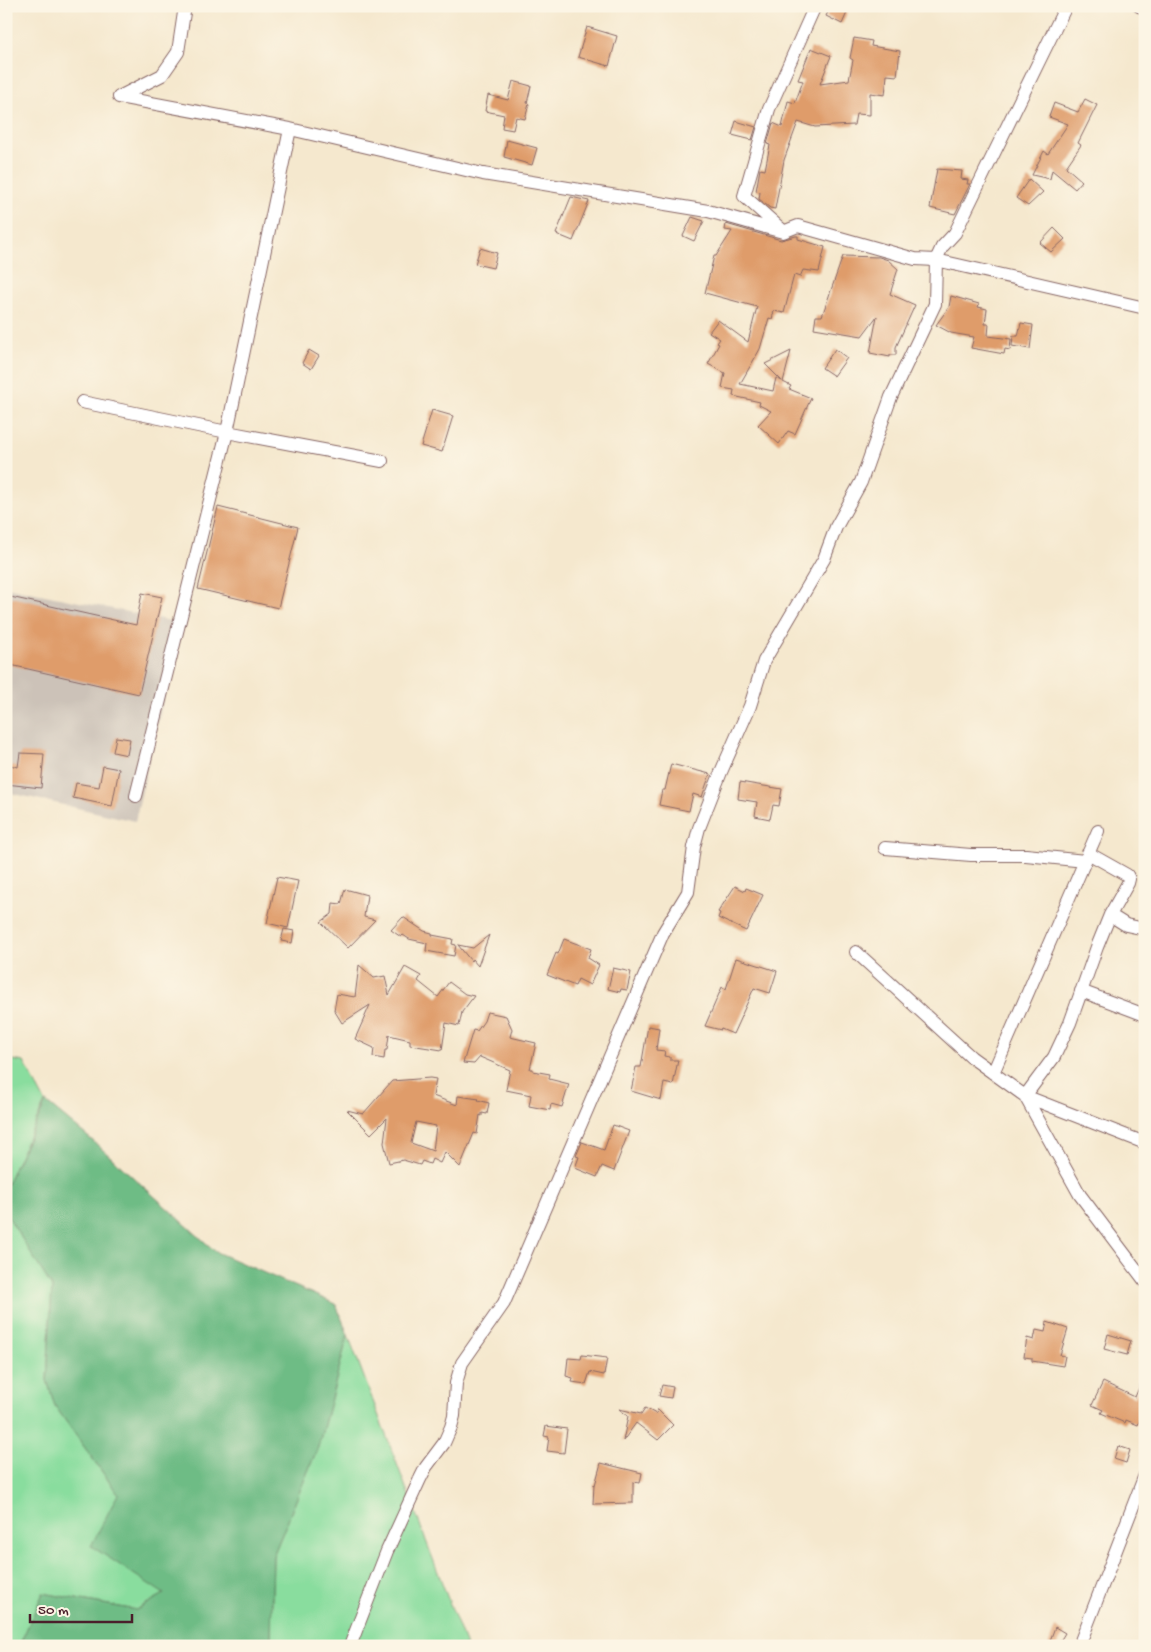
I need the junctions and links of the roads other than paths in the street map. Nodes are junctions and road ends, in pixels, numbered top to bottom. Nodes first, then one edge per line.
1 (186, 6) edge
2 (815, 6) edge
3 (1066, 6) edge
4 (1138, 6) edge
5 (1145, 8) edge
6 (290, 129) junction
7 (783, 232) junction
8 (936, 260) junction
9 (1145, 308) edge
10 (82, 402) dead end
11 (227, 432) junction
12 (382, 462) dead end
13 (136, 796) dead end
14 (1098, 831) dead end
15 (886, 848) dead end
16 (1087, 857) junction
17 (1110, 915) junction
18 (1145, 929) edge
19 (856, 952) dead end
20 (1081, 991) junction
21 (1145, 1015) edge
22 (993, 1073) junction
23 (1025, 1096) junction
24 (1145, 1143) edge
25 (1145, 1281) edge
26 (1145, 1475) edge
27 (350, 1646) edge
28 (1079, 1646) edge

1 - 6 street
2 - 7 street
3 - 8 street
4 - 5 street
6 - 7 street
6 - 11 street
7 - 8 street
8 - 9 street
8 - 27 street
10 - 11 street
11 - 12 street
11 - 13 street
14 - 16 street
15 - 16 street
16 - 17 street
16 - 22 street
17 - 18 street
17 - 20 street
19 - 22 street
20 - 21 street
20 - 23 street
22 - 23 street
23 - 24 street
23 - 25 street
26 - 28 street

